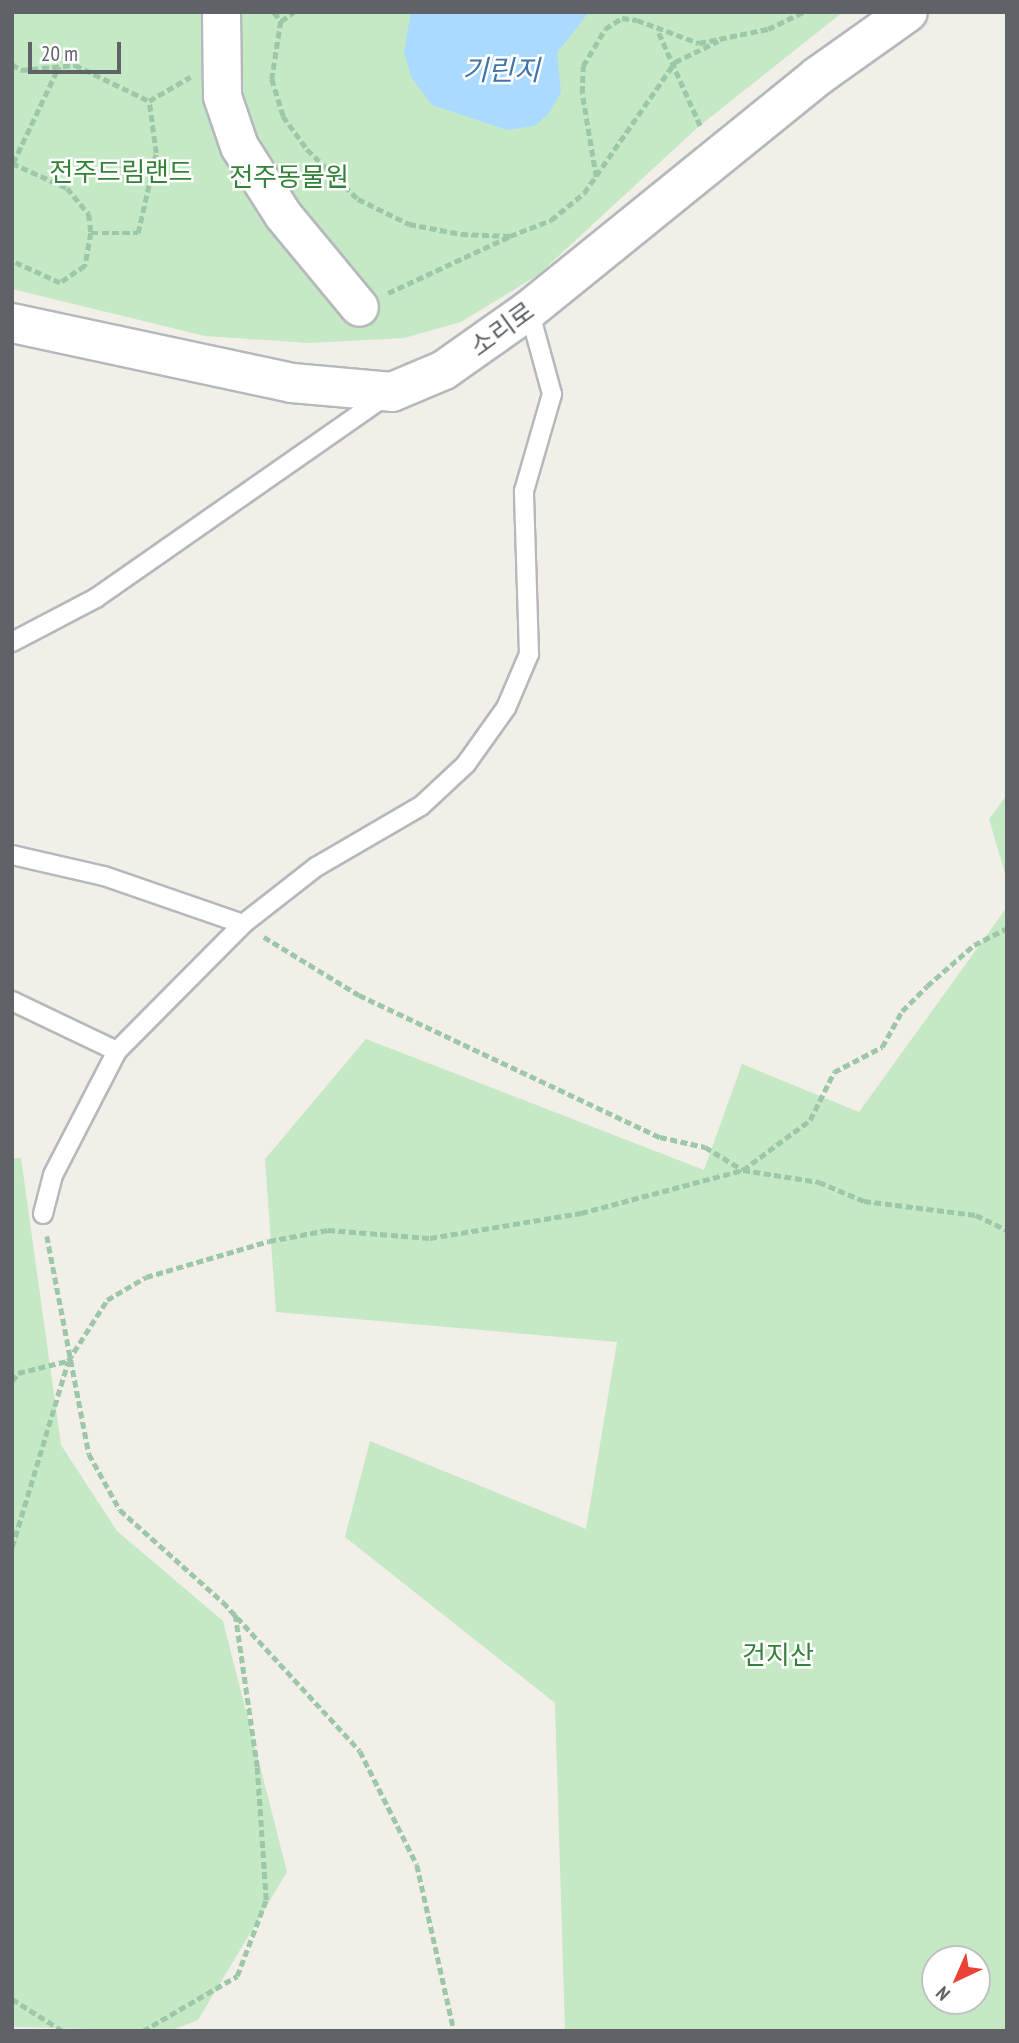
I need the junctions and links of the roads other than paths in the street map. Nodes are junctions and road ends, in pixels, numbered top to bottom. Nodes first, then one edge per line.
1 (221, 12) edge
2 (908, 12) edge
3 (359, 307) road end
4 (529, 310) junction
5 (12, 323) edge
6 (392, 392) junction
7 (12, 642) edge
8 (12, 855) edge
9 (243, 924) junction
10 (12, 1002) edge
11 (117, 1051) junction
12 (43, 1214) road end

1 - 3 street
2 - 4 street, 소리로
4 - 6 street, 소리로
4 - 9 lane
5 - 6 street, 소리로
6 - 7 lane
8 - 9 lane
9 - 11 lane
10 - 11 lane
11 - 12 lane

